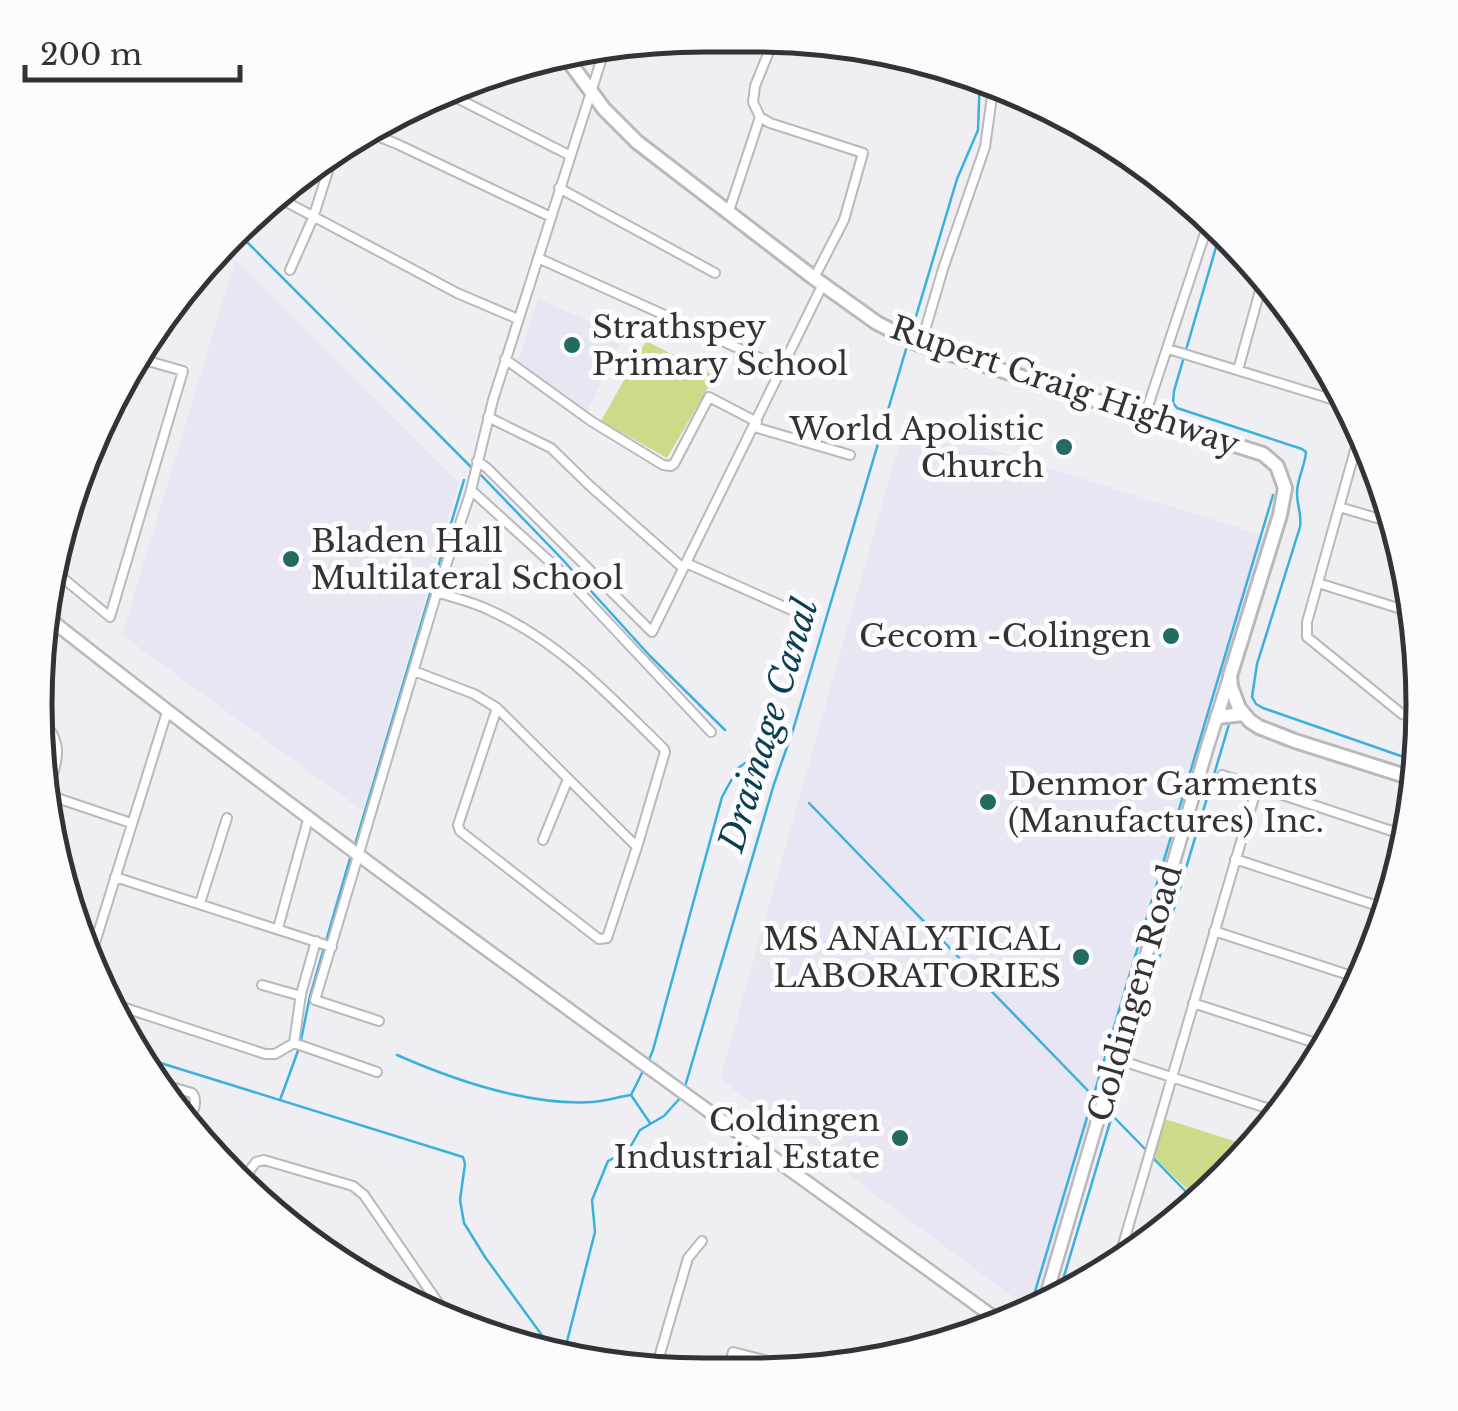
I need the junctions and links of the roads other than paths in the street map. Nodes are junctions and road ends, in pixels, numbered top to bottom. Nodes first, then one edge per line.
1 (768, 53) edge
2 (601, 61) edge
3 (572, 66) edge
4 (592, 93) junction
5 (992, 98) edge
6 (461, 100) edge
7 (760, 117) junction
8 (383, 138) edge
9 (569, 155) junction
10 (327, 174) edge
11 (560, 188) junction
12 (288, 204) edge
13 (728, 214) junction
14 (551, 217) junction
15 (313, 218) junction
16 (1205, 235) edge
17 (538, 258) junction
18 (290, 270) dead end
19 (715, 274) dead end
20 (819, 281) junction
21 (1259, 294) edge
22 (518, 319) junction
23 (919, 343) junction
24 (1168, 349) junction
25 (506, 359) junction
26 (151, 362) edge
27 (782, 368) junction
28 (1238, 370) junction
29 (1328, 398) edge
30 (1146, 415) junction
31 (488, 417) junction
32 (756, 425) junction
33 (1355, 453) edge
34 (850, 455) dead end
35 (477, 461) junction
36 (471, 490) junction
37 (1339, 507) junction
38 (1378, 518) edge
39 (684, 566) junction
40 (65, 580) edge
41 (1318, 583) junction
42 (438, 592) junction
43 (1398, 608) edge
44 (796, 612) dead end
45 (58, 625) edge
46 (414, 671) junction
47 (1230, 676) junction
48 (498, 708) junction
49 (166, 712) junction
50 (1243, 714) junction
51 (1406, 715) edge
52 (1217, 717) junction
53 (711, 732) dead end
54 (53, 734) edge
55 (55, 760) edge
56 (1222, 775) dead end
57 (1402, 775) edge
58 (568, 779) junction
59 (1257, 786) junction
60 (60, 801) edge
61 (309, 816) junction
62 (227, 818) dead end
63 (130, 823) junction
64 (1393, 831) edge
65 (542, 840) dead end
66 (637, 846) junction
67 (360, 855) junction
68 (1236, 859) junction
69 (116, 876) junction
70 (200, 903) junction
71 (1374, 905) edge
72 (278, 928) junction
73 (1214, 932) junction
74 (96, 939) edge
75 (316, 941) junction
76 (332, 946) junction
77 (1347, 974) edge
78 (262, 985) dead end
79 (301, 996) junction
80 (315, 1000) junction
81 (1193, 1003) junction
82 (128, 1009) edge
83 (379, 1021) dead end
84 (1312, 1042) edge
85 (294, 1043) junction
86 (1122, 1061) junction
87 (377, 1072) dead end
88 (1172, 1077) junction
89 (177, 1088) edge
90 (1267, 1108) edge
91 (193, 1110) edge
92 (249, 1172) edge
93 (702, 1241) dead end
94 (1124, 1242) edge
95 (1050, 1286) edge
96 (436, 1300) edge
97 (989, 1314) edge
98 (660, 1357) edge
99 (753, 1357) edge
100 (732, 1358) edge

1 - 7 street
2 - 4 street
3 - 4 main road, Rupert Craig Highway
4 - 9 street
4 - 13 main road, Rupert Craig Highway
5 - 23 street
6 - 9 street
7 - 13 street
7 - 20 street
8 - 14 street
9 - 11 street
10 - 15 street
11 - 14 street
11 - 19 street
12 - 15 street
13 - 20 main road, Rupert Craig Highway
14 - 17 street
15 - 18 street
15 - 22 street
16 - 24 street
17 - 22 street
17 - 27 street
20 - 23 main road, Rupert Craig Highway
20 - 27 street
21 - 28 street
22 - 25 street
23 - 30 main road, Rupert Craig Highway
24 - 28 street
24 - 30 street
25 - 31 street
25 - 32 street
26 - 40 street
27 - 32 street
28 - 29 street
30 - 47 main road, Rupert Craig Highway
31 - 35 street
31 - 39 street
32 - 34 street
32 - 39 street
33 - 37 street
35 - 36 street
35 - 39 street
36 - 42 street
36 - 53 street
37 - 38 street
37 - 41 street
39 - 44 street
41 - 43 street
41 - 51 street
42 - 46 street
42 - 66 street
45 - 49 main road
46 - 48 street
46 - 67 street
47 - 50 main road
47 - 52 main road, Coldingen Road
48 - 58 street
48 - 66 street
49 - 61 main road
49 - 63 street
50 - 52 main road
50 - 57 main road
52 - 86 main road, Coldingen Road
54 - 55 street
56 - 59 street
58 - 65 street
58 - 66 street
59 - 64 street
59 - 68 street
60 - 63 street
61 - 67 main road
61 - 72 street
62 - 70 street
63 - 69 street
67 - 76 street
67 - 97 main road
68 - 71 street
68 - 73 street
69 - 70 street
69 - 74 street
70 - 72 street
72 - 75 street
73 - 77 street
73 - 81 street
75 - 76 street
75 - 79 street
76 - 80 street
78 - 79 street
79 - 80 street
79 - 85 street
80 - 83 street
81 - 84 street
81 - 88 street
82 - 85 street
85 - 87 street
86 - 88 street
86 - 95 main road, Coldingen Road
88 - 90 street
88 - 94 street
89 - 91 street
92 - 96 street
93 - 98 street
99 - 100 street

